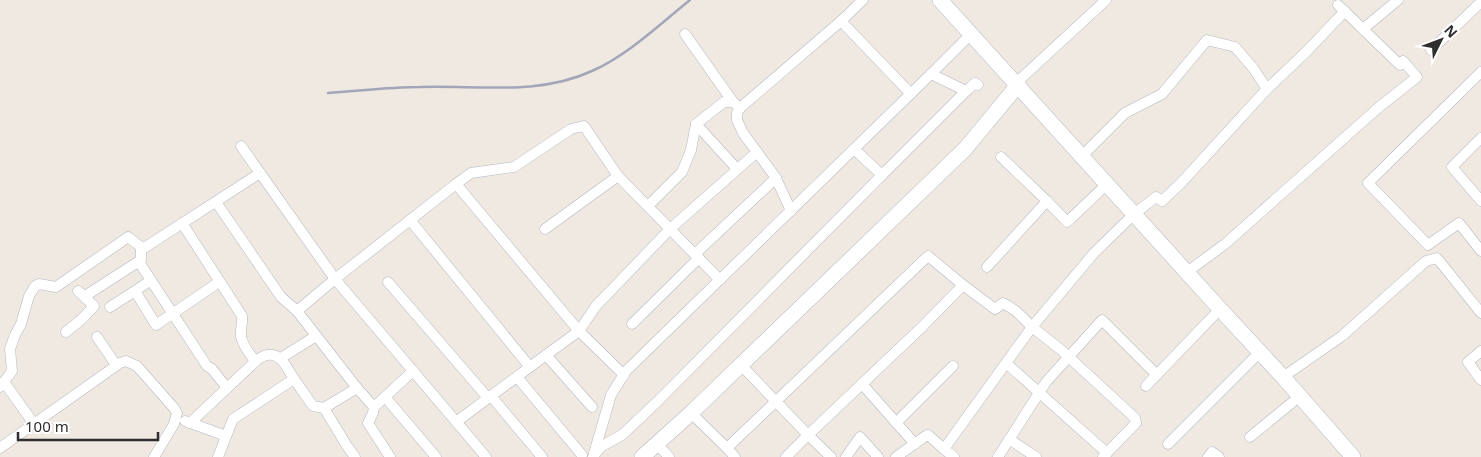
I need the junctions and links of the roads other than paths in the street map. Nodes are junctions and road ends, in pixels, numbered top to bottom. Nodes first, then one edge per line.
1 (863, 0) edge
2 (940, 0) edge
3 (1106, 0) edge
4 (1398, 0) edge
5 (1481, 2) edge
6 (841, 21) junction
7 (1363, 29) junction
8 (685, 34) dead end
9 (971, 34) junction
10 (1431, 50) dead end
11 (1481, 72) edge
12 (931, 74) junction
13 (978, 84) dead end
14 (1017, 84) junction
15 (1268, 89) junction
16 (966, 91) junction
17 (911, 94) junction
18 (736, 105) junction
19 (696, 124) junction
20 (1481, 138) edge
21 (241, 146) dead end
22 (854, 149) junction
23 (758, 152) junction
24 (1082, 156) junction
25 (1001, 157) dead end
26 (737, 169) junction
27 (260, 173) junction
28 (882, 175) junction
29 (618, 176) junction
30 (776, 178) junction
31 (456, 184) junction
32 (1107, 184) junction
33 (1047, 201) junction
34 (1481, 201) edge
35 (216, 202) junction
36 (648, 206) junction
37 (791, 211) junction
38 (1134, 214) junction
39 (410, 220) junction
40 (182, 223) junction
41 (545, 229) dead end
42 (670, 229) junction
43 (141, 247) junction
44 (1481, 251) edge
45 (697, 256) junction
46 (139, 262) junction
47 (987, 267) dead end
48 (1186, 272) junction
49 (335, 279) junction
50 (151, 280) junction
51 (720, 280) junction
52 (220, 282) junction
53 (388, 282) dead end
54 (963, 285) junction
55 (135, 291) junction
56 (110, 307) dead end
57 (1220, 310) junction
58 (297, 311) junction
59 (173, 313) junction
60 (1481, 313) edge
61 (632, 324) dead end
62 (1032, 327) junction
63 (579, 331) junction
64 (66, 332) dead end
65 (316, 336) junction
66 (96, 337) dead end
67 (1481, 351) edge
68 (1260, 352) junction
69 (546, 355) junction
70 (1069, 357) junction
71 (280, 358) junction
72 (255, 361) junction
73 (1006, 363) junction
74 (116, 365) junction
75 (741, 365) junction
76 (953, 366) dead end
77 (530, 367) junction
78 (413, 371) junction
79 (624, 375) junction
80 (1157, 375) junction
81 (517, 377) junction
82 (1283, 377) junction
83 (294, 379) junction
84 (1481, 380) edge
85 (862, 384) junction
86 (2, 385) edge
87 (1146, 386) dead end
88 (227, 388) junction
89 (357, 388) junction
90 (1039, 392) junction
91 (1300, 396) junction
92 (385, 397) junction
93 (490, 397) junction
94 (777, 402) junction
95 (374, 407) junction
96 (592, 407) dead end
97 (324, 408) junction
98 (691, 413) junction
99 (177, 418) junction
100 (456, 422) junction
101 (190, 423) junction
102 (896, 423) junction
103 (34, 424) junction
104 (808, 435) junction
105 (226, 436) junction
106 (1250, 437) dead end
107 (1009, 440) junction
108 (657, 444) junction
109 (915, 444) junction
110 (1168, 444) dead end
111 (0, 448) edge
112 (727, 448) junction
113 (944, 449) junction
114 (582, 455) dead end
115 (1105, 455) edge
116 (154, 457) edge
117 (218, 457) edge
118 (355, 457) edge
119 (390, 457) edge
120 (436, 457) edge
121 (486, 457) edge
122 (542, 457) edge
123 (593, 457) edge
124 (642, 457) edge
125 (669, 457) edge
126 (735, 457) edge
127 (786, 457) edge
128 (831, 457) edge
129 (846, 457) edge
130 (878, 457) edge
131 (896, 457) edge
132 (954, 457) edge
133 (998, 457) edge
134 (1036, 457) edge
135 (1208, 457) edge
136 (1219, 457) edge
137 (1353, 457) edge

1 - 6 street
2 - 9 main road
3 - 14 street
4 - 7 street
5 - 10 street
6 - 17 street
6 - 18 street
7 - 15 street
7 - 48 street
8 - 18 street
9 - 12 street
9 - 14 main road
11 - 44 street
12 - 16 street
12 - 17 street
13 - 16 street
14 - 24 main road
14 - 75 main road
15 - 24 street
15 - 38 street
16 - 28 street
17 - 22 street
18 - 19 street
18 - 23 street
19 - 26 street
19 - 36 street
20 - 34 street
21 - 27 street
22 - 28 street
22 - 37 street
23 - 26 street
23 - 30 street
24 - 32 main road
25 - 33 street
26 - 42 street
27 - 35 street
27 - 49 street
28 - 123 street
29 - 31 street
29 - 36 street
29 - 41 street
30 - 37 street
30 - 45 street
31 - 39 street
31 - 63 street
32 - 33 street
32 - 38 main road
33 - 47 street
35 - 40 street
35 - 58 street
36 - 42 street
37 - 51 street
38 - 48 main road
38 - 62 street
39 - 49 street
39 - 77 street
40 - 43 street
40 - 52 street
42 - 45 street
42 - 63 street
43 - 46 street
43 - 86 street
45 - 51 street
45 - 61 street
46 - 50 street
46 - 64 street
48 - 57 main road
49 - 58 street
49 - 78 street
50 - 55 street
50 - 59 street
51 - 79 street
52 - 59 street
52 - 72 street
53 - 93 street
54 - 62 street
54 - 85 street
54 - 94 street
55 - 56 street
55 - 59 street
57 - 68 main road
57 - 80 street
58 - 65 street
59 - 88 street
60 - 82 street
62 - 70 street
62 - 73 street
63 - 69 street
63 - 79 street
65 - 71 street
65 - 89 street
66 - 74 street
67 - 84 street
68 - 82 main road
68 - 110 street
69 - 77 street
69 - 96 street
70 - 80 street
70 - 90 street
70 - 115 street
71 - 72 street
71 - 83 street
72 - 88 street
73 - 90 street
73 - 113 street
74 - 99 street
74 - 103 street
75 - 94 street
75 - 98 main road
76 - 102 street
77 - 81 street
78 - 92 street
78 - 100 street
79 - 123 street
80 - 87 street
81 - 93 street
81 - 114 street
82 - 91 main road
83 - 97 street
83 - 105 street
85 - 102 street
85 - 104 street
86 - 103 street
88 - 101 street
89 - 95 street
89 - 97 street
90 - 107 street
90 - 115 street
91 - 106 street
91 - 137 main road
92 - 95 street
92 - 120 street
93 - 100 street
93 - 122 street
94 - 104 street
94 - 112 street
95 - 119 street
97 - 118 street
98 - 108 main road
98 - 112 street
99 - 101 street
99 - 116 street
100 - 121 street
101 - 105 street
102 - 109 street
103 - 111 street
104 - 127 street
104 - 128 street
105 - 117 street
107 - 133 street
107 - 134 street
108 - 124 main road
108 - 125 street
109 - 113 street
109 - 131 street
112 - 126 street
113 - 132 street
129 - 130 street
135 - 136 street

